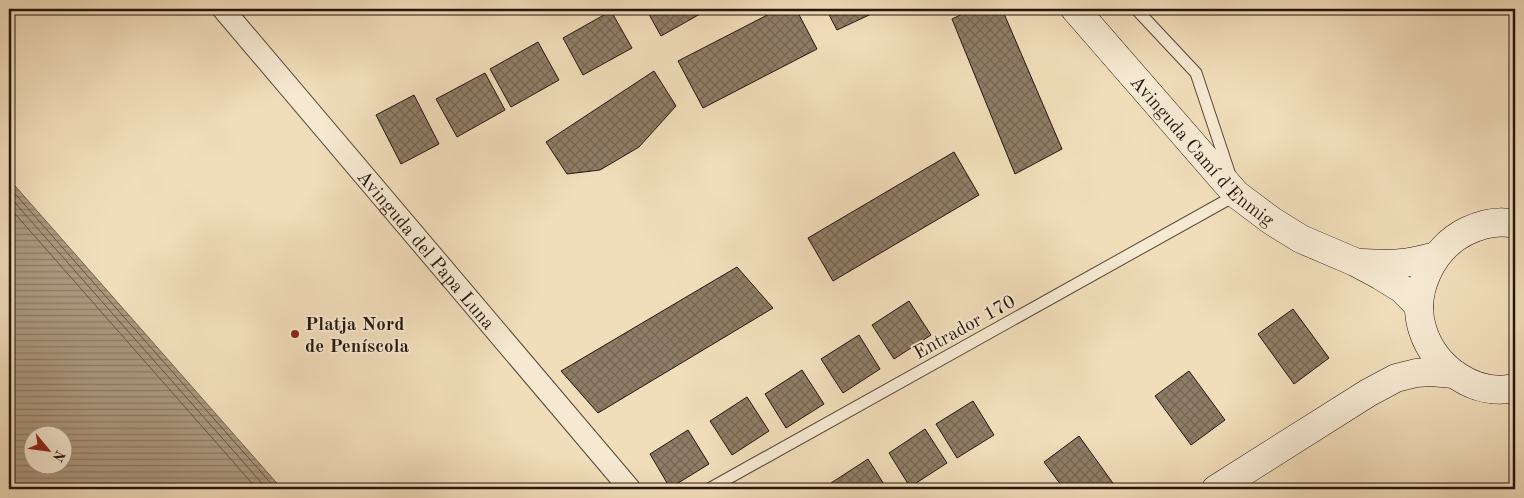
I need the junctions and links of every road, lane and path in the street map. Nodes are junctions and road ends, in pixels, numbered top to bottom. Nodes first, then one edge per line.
1 (223, 9) edge
2 (1075, 9) edge
3 (1136, 9) edge
4 (1236, 194) junction
5 (1515, 224) edge
6 (1436, 256) junction
7 (1356, 262) junction
8 (1421, 318) junction
9 (1454, 374) junction
10 (1396, 378) junction
11 (1515, 388) edge
12 (1229, 486) edge
13 (630, 489) edge
14 (709, 489) edge

1 - 13 street, Avinguda del Papa Luna
2 - 4 street, Avinguda Camí d'Enmig
3 - 4 lane
4 - 7 street, Avinguda Camí d'Enmig
4 - 14 lane, Entrador 170
5 - 6 street
6 - 7 street, Avinguda Camí d'Enmig
6 - 8 street
7 - 8 street, Avinguda Camí d'Enmig
8 - 9 street, Avinguda Camí d'Enmig
8 - 10 street
9 - 10 street
9 - 11 street
10 - 12 street

